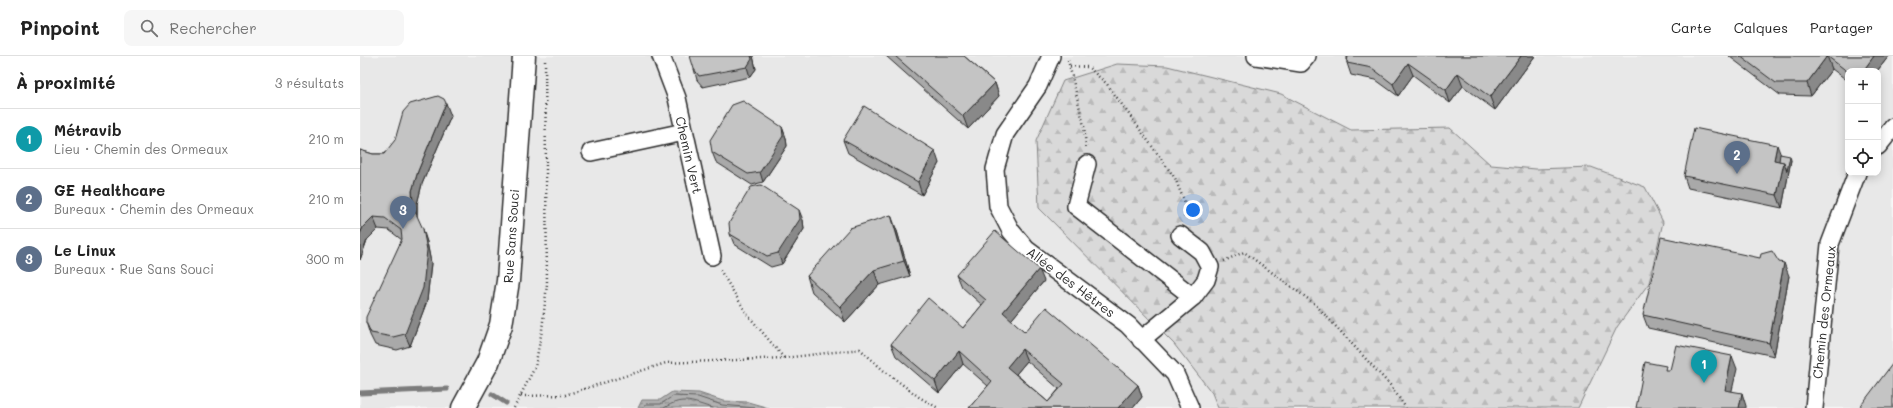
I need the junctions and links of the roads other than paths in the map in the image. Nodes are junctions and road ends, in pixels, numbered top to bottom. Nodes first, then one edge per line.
1 (524, 56) edge
2 (661, 56) edge
3 (1051, 56) edge
4 (1256, 56) edge
5 (1307, 56) edge
6 (1893, 127) edge
7 (684, 132) junction
8 (1881, 142) edge
9 (591, 152) dead end
10 (1087, 164) road end
11 (1856, 176) edge
12 (1180, 235) road end
13 (712, 256) road end
14 (1193, 297) junction
15 (1142, 340) junction
16 (463, 408) edge
17 (1190, 408) edge
18 (1814, 408) edge

1 - 16 main road, Rue Sans Souci
2 - 7 street, Chemin Vert
3 - 15 street, Allée des Hêtres
4 - 5 street
6 - 8 street
7 - 9 street
7 - 13 street, Chemin Vert
10 - 14 street
11 - 18 street, Chemin des Ormeaux
12 - 14 street
14 - 15 street
15 - 17 street, Allée des Hêtres

